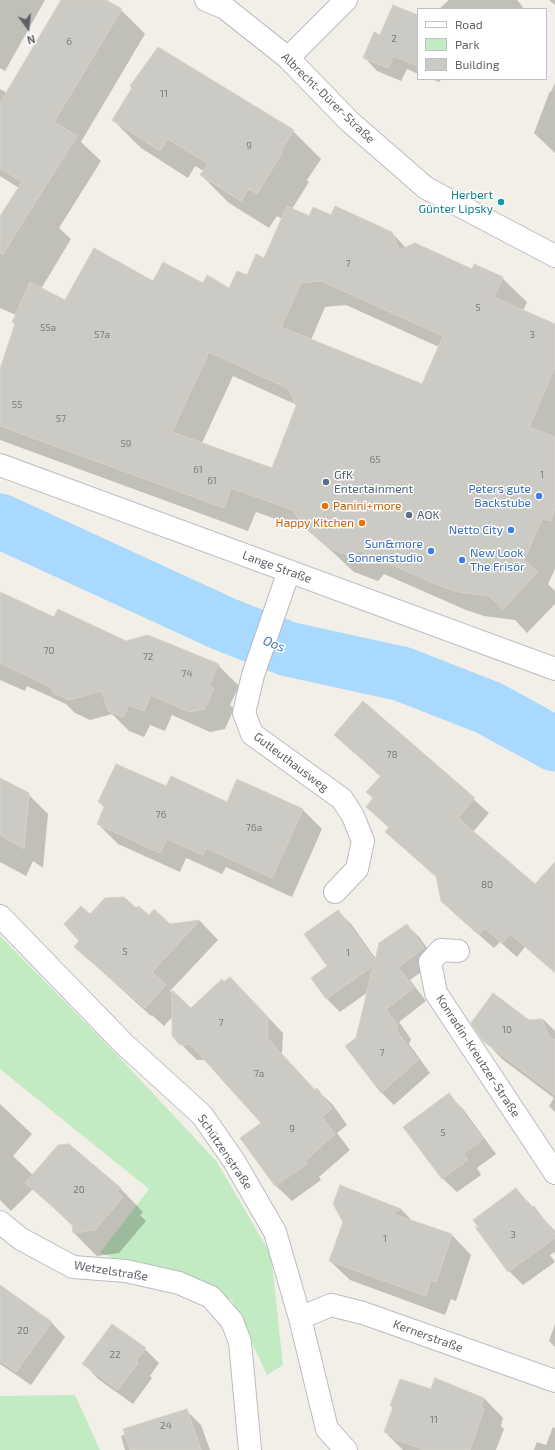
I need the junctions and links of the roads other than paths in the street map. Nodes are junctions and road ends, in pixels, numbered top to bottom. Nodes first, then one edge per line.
1 (206, 0) edge
2 (346, 0) edge
3 (288, 58) junction
4 (555, 256) edge
5 (0, 465) edge
6 (289, 571) junction
7 (555, 669) edge
8 (335, 892) dead end
9 (0, 916) edge
10 (458, 951) dead end
11 (555, 1173) edge
12 (0, 1222) edge
13 (300, 1318) junction
14 (555, 1381) edge
15 (324, 1440) edge
16 (250, 1450) edge
17 (346, 1450) edge

1 - 3 street, Albrecht-Dürer-Straße
2 - 3 street
3 - 4 street, Albrecht-Dürer-Straße
5 - 6 street, Lange Straße
6 - 7 street, Lange Straße
6 - 8 street, Gutleuthausweg
9 - 13 street, Schützenstraße
10 - 11 street, Konradin-Kreutzer-Straße
12 - 16 street, Wetzelstraße
13 - 14 street, Kernerstraße
13 - 15 street, Schützenstraße
15 - 17 street, Schützenstraße

